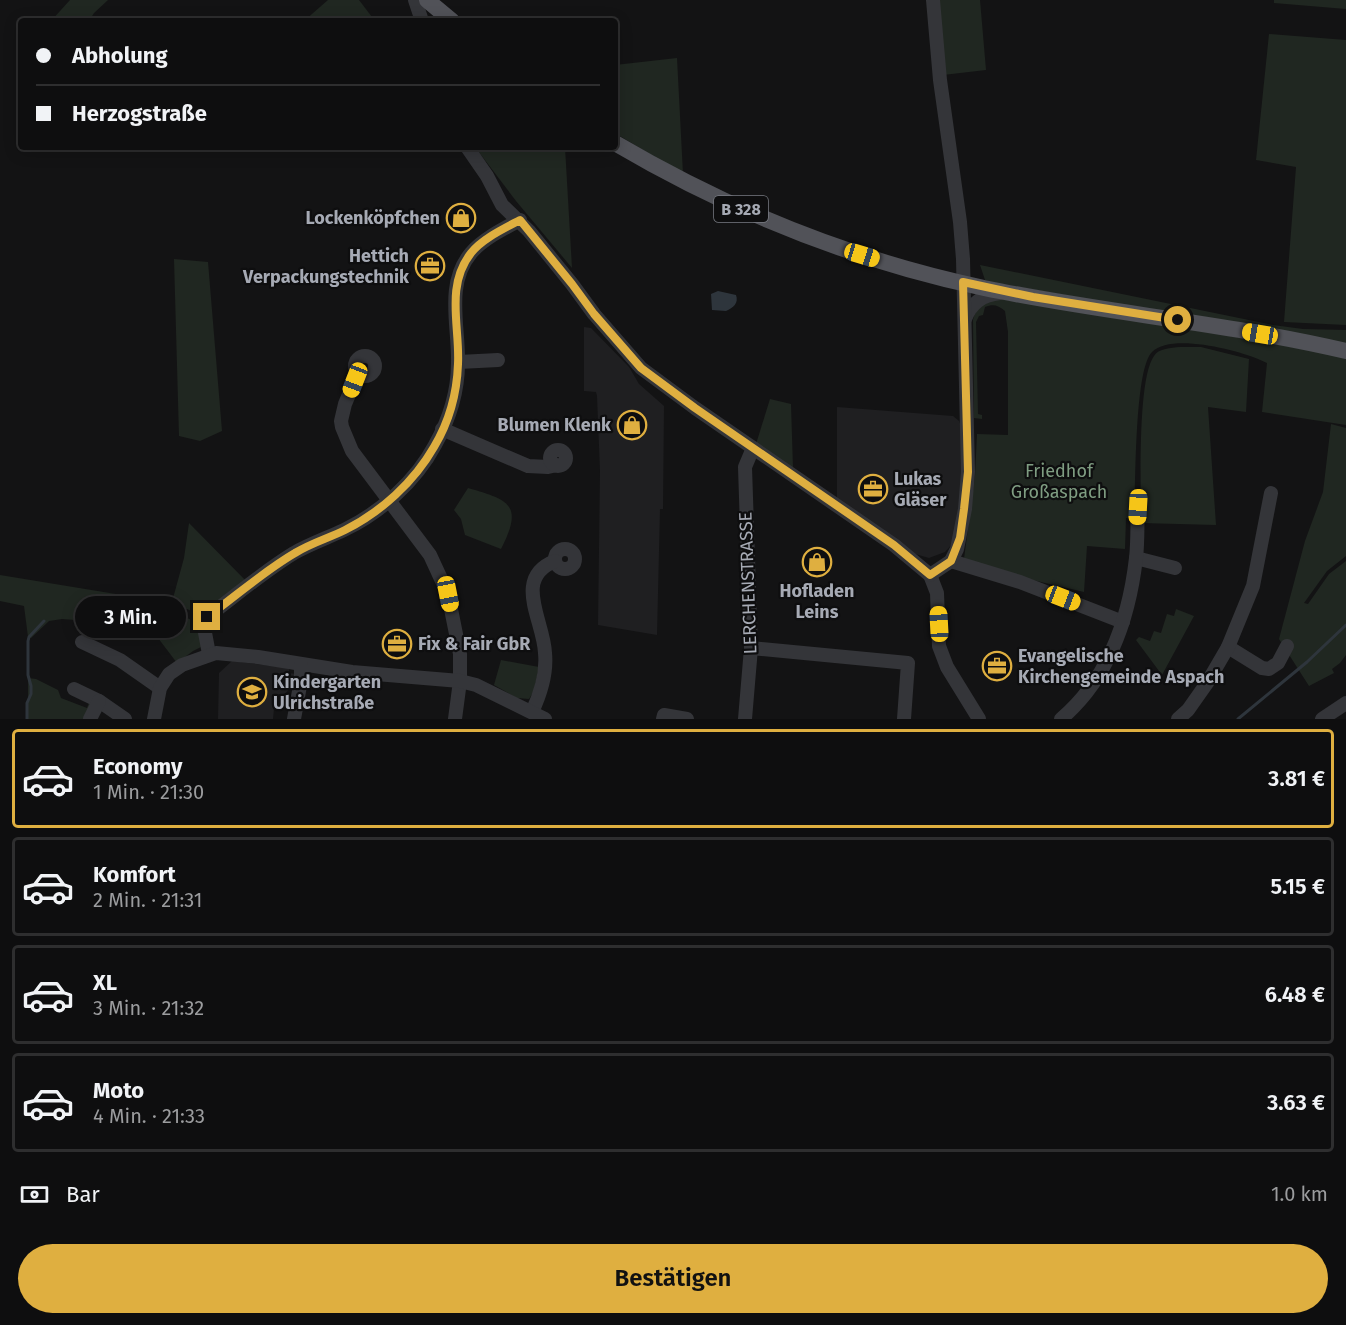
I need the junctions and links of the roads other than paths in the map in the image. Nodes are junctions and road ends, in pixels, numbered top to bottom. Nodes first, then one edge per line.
1 (415, 0) edge
2 (427, 0) edge
3 (933, 0) edge
4 (421, 18) edge
5 (448, 18) edge
6 (618, 145) edge
7 (469, 150) edge
8 (520, 220) junction
9 (963, 282) junction
10 (1012, 293) junction
11 (964, 324) junction
12 (1346, 351) edge
13 (498, 360) dead end
14 (459, 362) junction
15 (358, 373) dead end
16 (442, 429) junction
17 (753, 448) junction
18 (557, 465) dead end
19 (1270, 493) dead end
20 (390, 499) junction
21 (1138, 507) dead end
22 (1136, 558) junction
23 (555, 561) dead end
24 (951, 561) junction
25 (1175, 568) dead end
26 (930, 575) junction
27 (1123, 622) junction
28 (82, 642) dead end
29 (1287, 646) dead end
30 (1228, 647) junction
31 (751, 648) junction
32 (209, 654) junction
33 (301, 664) junction
34 (460, 681) junction
35 (160, 688) junction
36 (74, 689) dead end
37 (99, 701) junction
38 (1346, 704) edge
39 (532, 712) junction
40 (1187, 716) edge
41 (90, 719) edge
42 (125, 719) edge
43 (154, 719) edge
44 (294, 719) edge
45 (455, 719) edge
46 (545, 719) edge
47 (663, 719) edge
48 (687, 719) edge
49 (745, 719) edge
50 (904, 719) edge
51 (979, 719) edge
52 (1060, 719) edge
53 (1322, 719) edge

1 - 4 street
2 - 5 main road
3 - 9 street
6 - 9 main road, B 328
7 - 8 street
8 - 14 street
8 - 17 street
9 - 10 main road, B 328
9 - 11 street
10 - 11 street
10 - 12 main road, B 328
11 - 24 street
13 - 14 street
14 - 16 street
15 - 20 street
16 - 18 street
16 - 20 street
17 - 26 street
17 - 31 street, LERCHENSTRASSE
19 - 30 street
20 - 32 street
20 - 34 street
21 - 22 street
22 - 25 street
22 - 27 street
23 - 39 street
24 - 26 street
24 - 27 street
26 - 51 street
27 - 52 street
28 - 35 street
29 - 30 street
30 - 40 street
31 - 49 street, LERCHENSTRASSE
31 - 50 street
32 - 33 street
32 - 35 street
33 - 34 street
33 - 44 street
34 - 39 street
34 - 45 street
35 - 43 street
36 - 37 street
37 - 41 street
37 - 42 street
38 - 53 street
39 - 46 street
47 - 48 street

